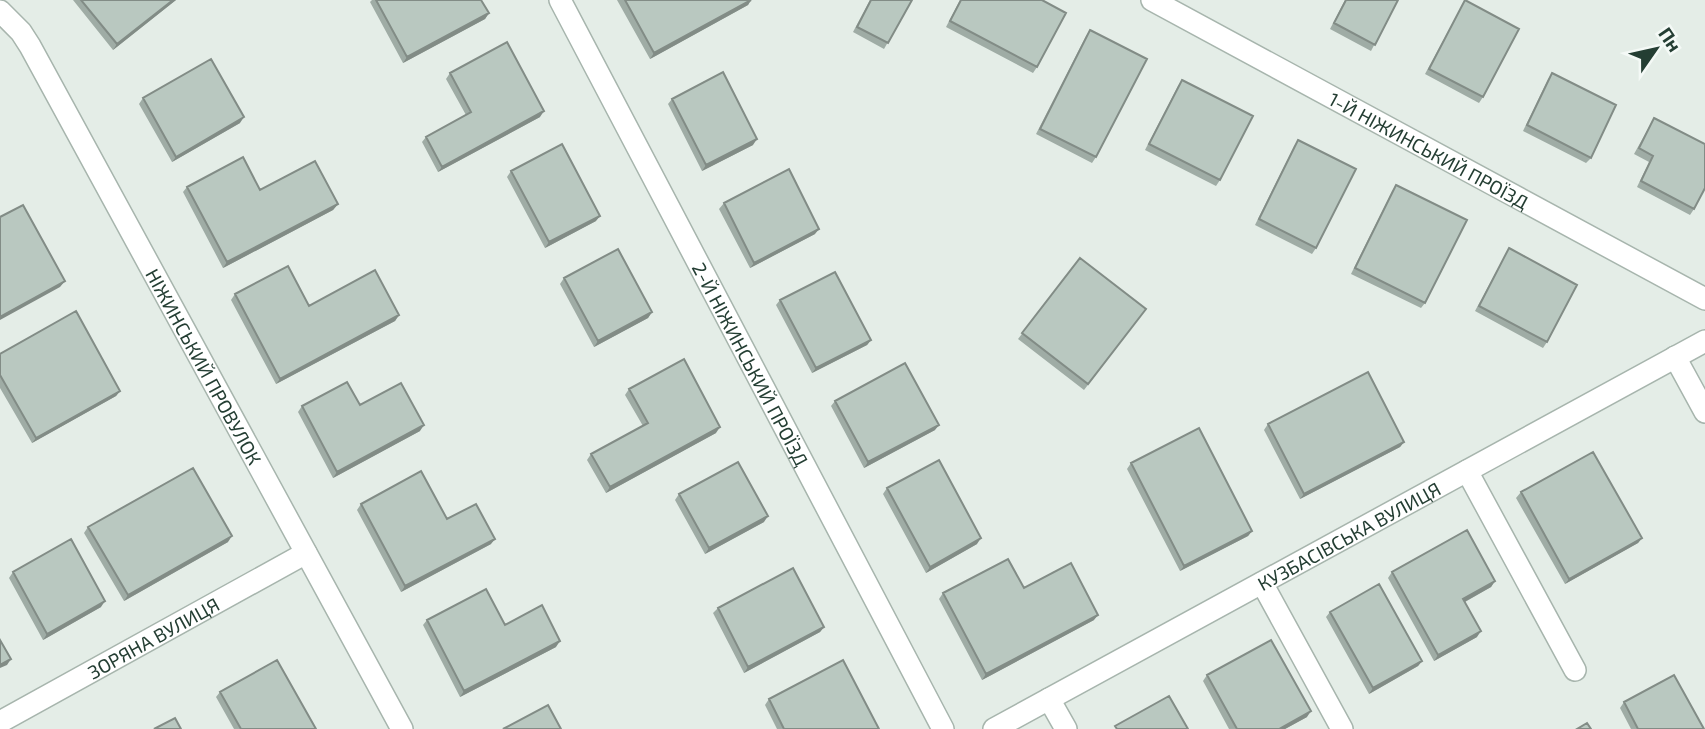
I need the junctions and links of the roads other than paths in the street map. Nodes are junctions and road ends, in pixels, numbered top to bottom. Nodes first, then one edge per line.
1 (560, 0) edge
2 (1152, 0) edge
3 (0, 11) edge
4 (1705, 299) edge
5 (1705, 341) edge
6 (1675, 357) junction
7 (1705, 412) edge
8 (1467, 471) junction
9 (306, 553) junction
10 (1262, 583) junction
11 (1575, 670) dead end
12 (1049, 699) junction
13 (0, 722) edge
14 (402, 729) edge
15 (943, 729) edge
16 (994, 729) edge
17 (1066, 729) edge
18 (1342, 729) edge

1 - 15 street, 2-Й НІЖИНСЬКИЙ ПРОЇЗД
2 - 4 street, 1-Й НІЖИНСЬКИЙ ПРОЇЗД
3 - 9 street, НІЖИНСЬКИЙ ПРОВУЛОК
5 - 6 street, КУЗБАСІВСЬКА ВУЛИЦЯ
6 - 7 street
6 - 8 street, КУЗБАСІВСЬКА ВУЛИЦЯ
8 - 10 street, КУЗБАСІВСЬКА ВУЛИЦЯ
8 - 11 street
9 - 13 street, ЗОРЯНА ВУЛИЦЯ
9 - 14 street, НІЖИНСЬКИЙ ПРОВУЛОК
10 - 12 street, КУЗБАСІВСЬКА ВУЛИЦЯ
10 - 18 street
12 - 16 street, КУЗБАСІВСЬКА ВУЛИЦЯ
12 - 17 street

